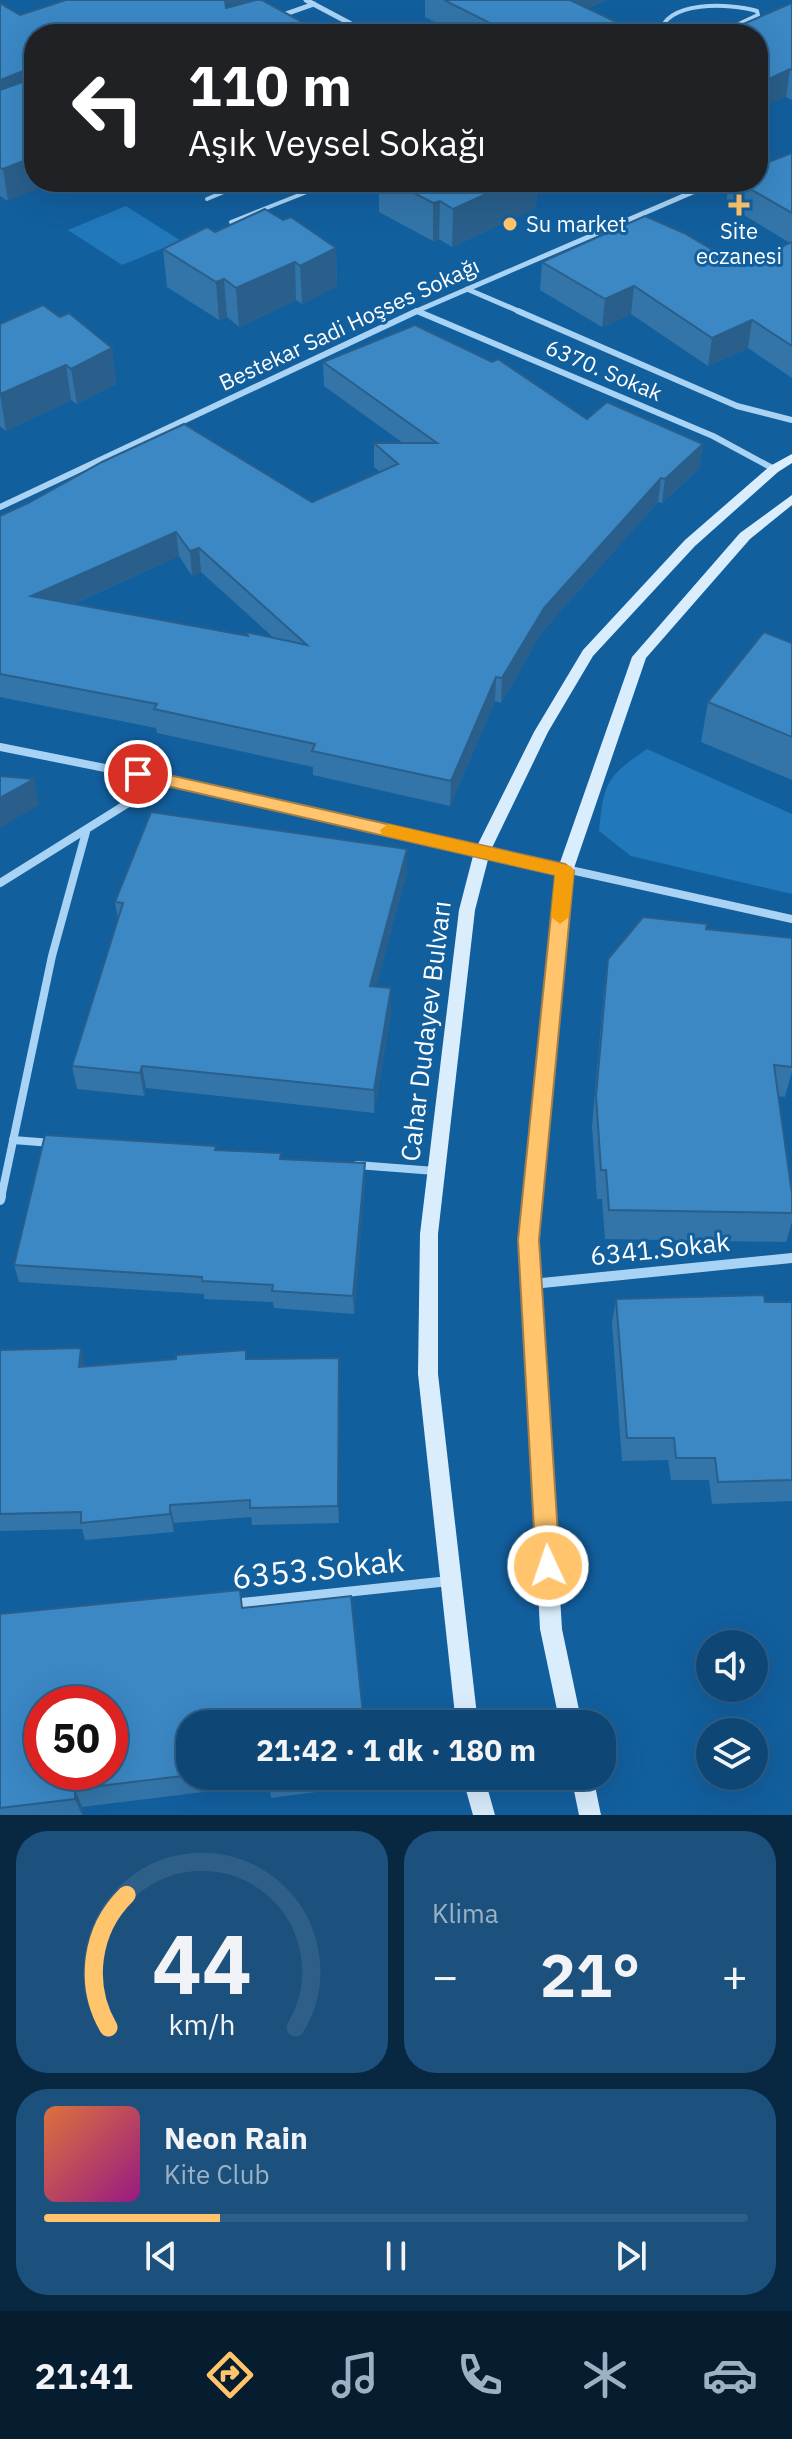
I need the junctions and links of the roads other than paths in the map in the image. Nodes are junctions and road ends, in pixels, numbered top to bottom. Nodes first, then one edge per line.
1 (306, 0) edge
2 (314, 4) junction
3 (273, 19) edge
4 (351, 24) edge
5 (661, 24) edge
6 (739, 24) edge
7 (224, 192) edge
8 (307, 192) edge
9 (686, 193) edge
10 (207, 199) dead end
11 (231, 222) edge
12 (466, 289) junction
13 (417, 311) junction
14 (792, 420) edge
15 (792, 458) edge
16 (774, 469) junction
17 (791, 500) edge
18 (0, 507) edge
19 (0, 747) edge
20 (165, 780) junction
21 (86, 832) junction
22 (482, 852) junction
23 (565, 871) junction
24 (0, 883) edge
25 (792, 919) edge
26 (13, 1140) junction
27 (60, 1143) edge
28 (342, 1164) edge
29 (437, 1171) junction
30 (0, 1200) edge
31 (792, 1258) edge
32 (532, 1284) junction
33 (450, 1581) junction
34 (217, 1605) edge
35 (465, 1710) edge
36 (568, 1710) edge
37 (477, 1790) edge
38 (585, 1790) edge
39 (484, 1815) edge
40 (590, 1815) edge

1 - 2 street
2 - 3 street
2 - 4 street
5 - 6 lane
7 - 10 lane
8 - 11 lane
9 - 12 street, Bestekar Sadi Hoşses Sokağı
12 - 13 street, Bestekar Sadi Hoşses Sokağı
12 - 14 street, 6370. Sokak
13 - 16 street, 6370. Sokak
13 - 18 street, Bestekar Sadi Hoşses Sokağı
15 - 16 main road, Cahar Dudayev Bulvarı
16 - 22 main road, Cahar Dudayev Bulvarı
17 - 23 main road
19 - 20 street
20 - 21 street
20 - 22 street
21 - 24 street
21 - 26 street
22 - 23 street
22 - 29 main road, Cahar Dudayev Bulvarı
23 - 25 street
23 - 32 main road
26 - 27 street
26 - 30 street
28 - 29 street
29 - 33 main road, Cahar Dudayev Bulvarı
31 - 32 street, 6341.Sokak
32 - 36 main road
33 - 34 street, 6353.Sokak
33 - 35 main road, Cahar Dudayev Bulvarı
37 - 39 main road
38 - 40 main road

